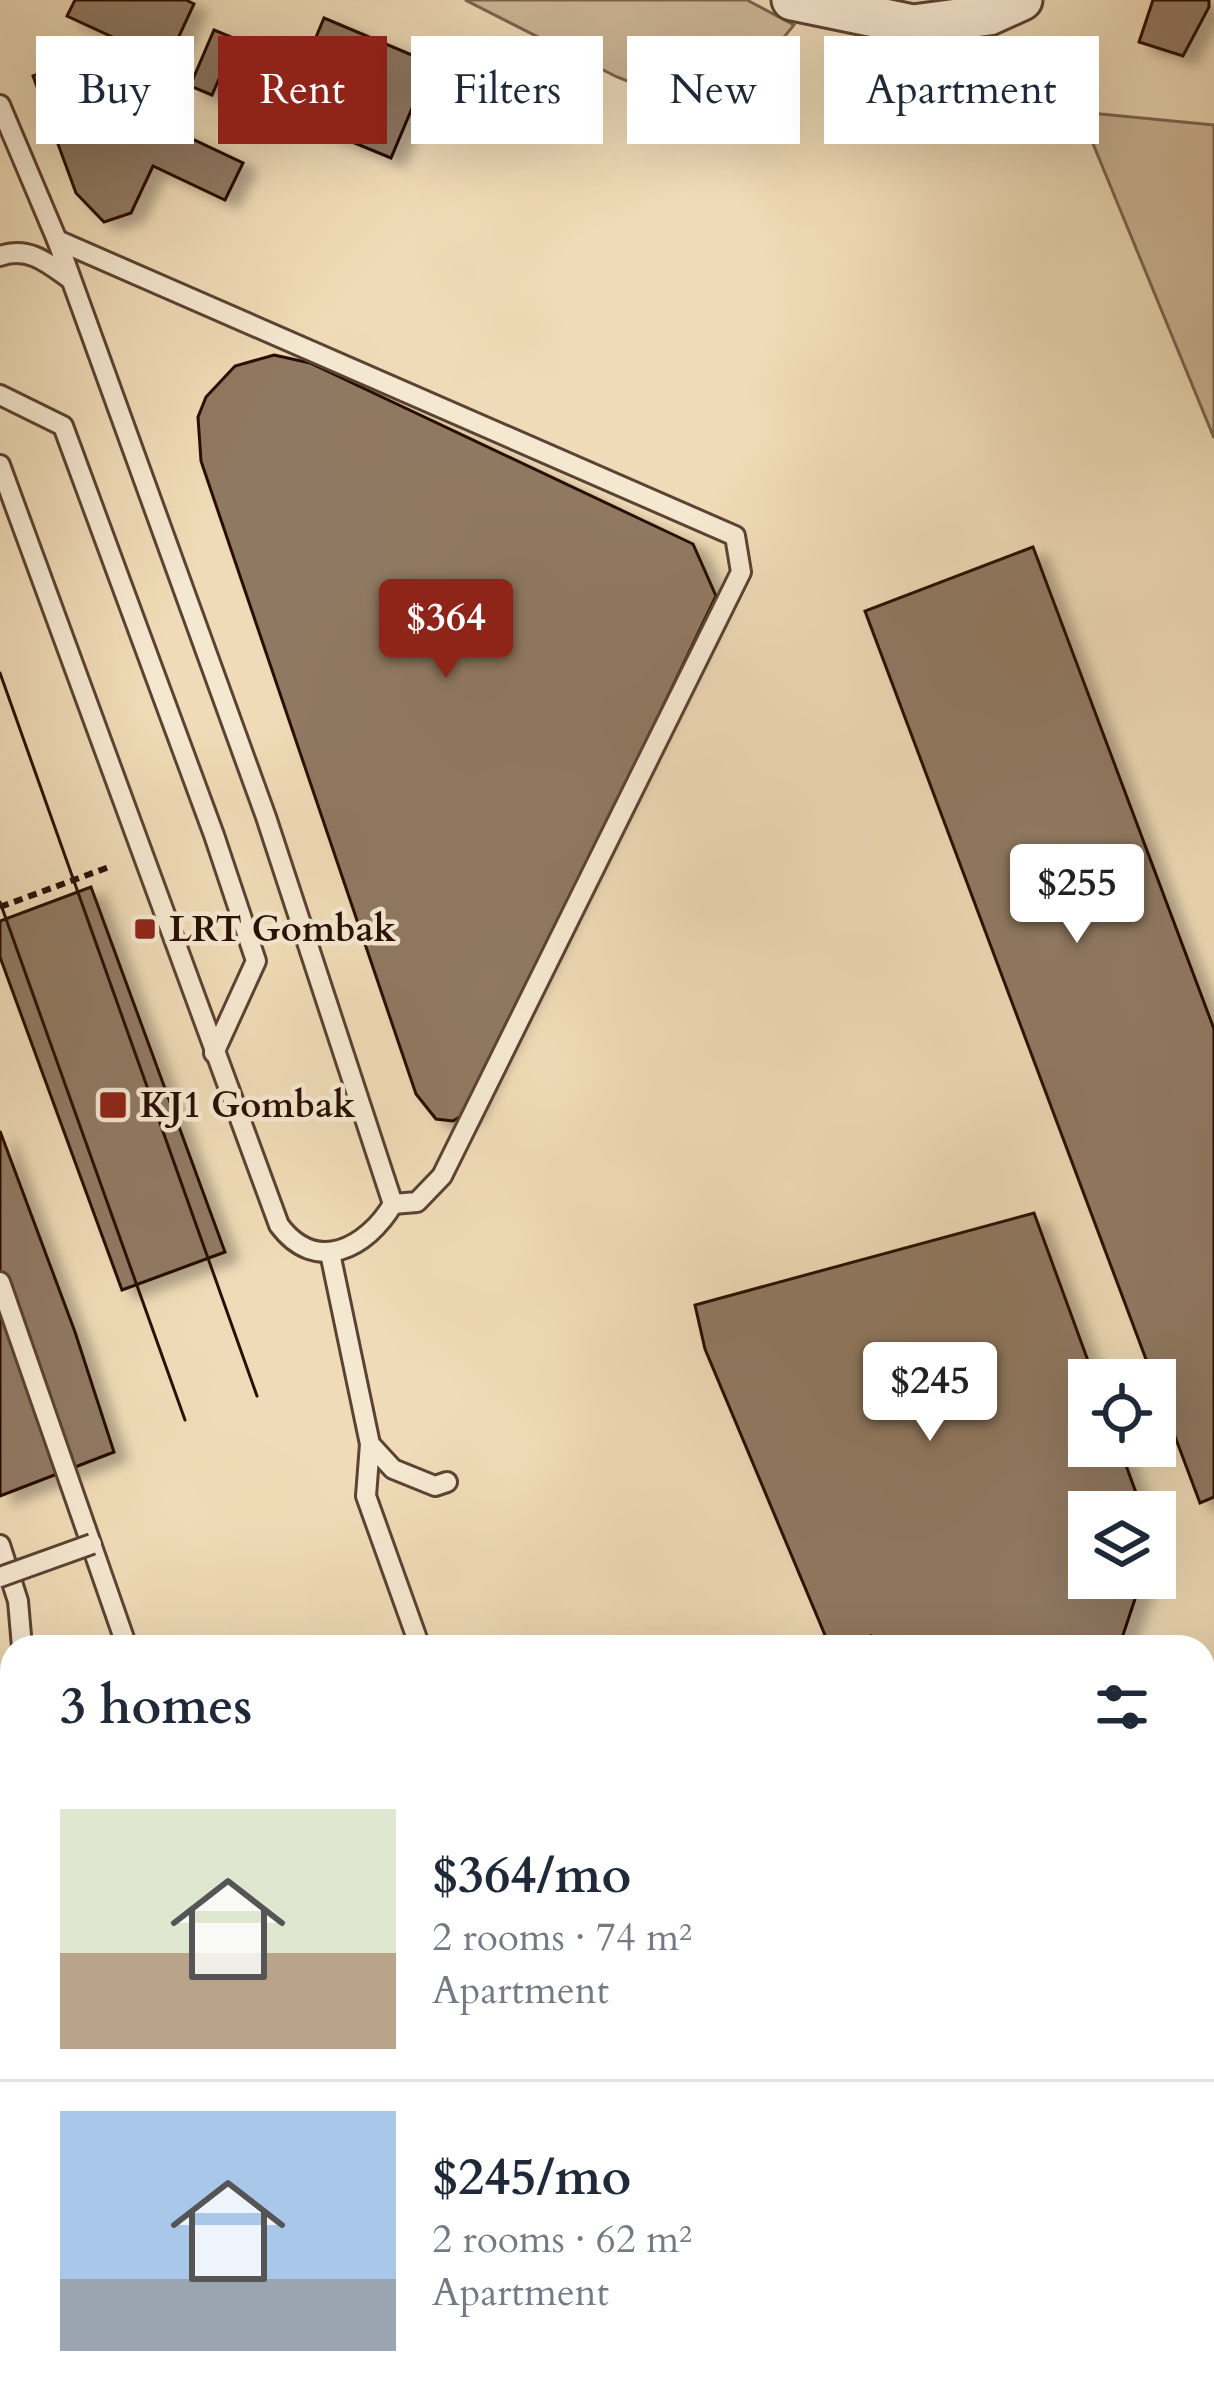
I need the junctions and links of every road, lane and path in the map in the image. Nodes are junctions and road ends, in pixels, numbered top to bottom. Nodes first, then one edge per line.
1 (792, 0) edge
2 (1022, 0) edge
3 (0, 105) edge
4 (57, 240) junction
5 (0, 256) edge
6 (72, 281) junction
7 (0, 395) edge
8 (0, 465) edge
9 (109, 867) dead end
10 (0, 907) edge
11 (214, 1053) junction
12 (393, 1204) junction
13 (330, 1253) junction
14 (0, 1282) edge
15 (370, 1444) junction
16 (447, 1482) dead end
17 (92, 1544) junction
18 (0, 1546) edge
19 (0, 1577) edge
20 (21, 1635) edge
21 (123, 1635) edge
22 (416, 1635) edge

1 - 2 street
3 - 4 lane
4 - 6 lane
4 - 12 lane
5 - 6 lane
6 - 12 lane
7 - 11 lane
8 - 11 lane
9 - 10 path
11 - 13 lane
12 - 13 lane
13 - 15 lane
14 - 17 lane
15 - 16 lane
15 - 22 lane
17 - 19 lane, bridge
17 - 21 lane
18 - 20 lane

